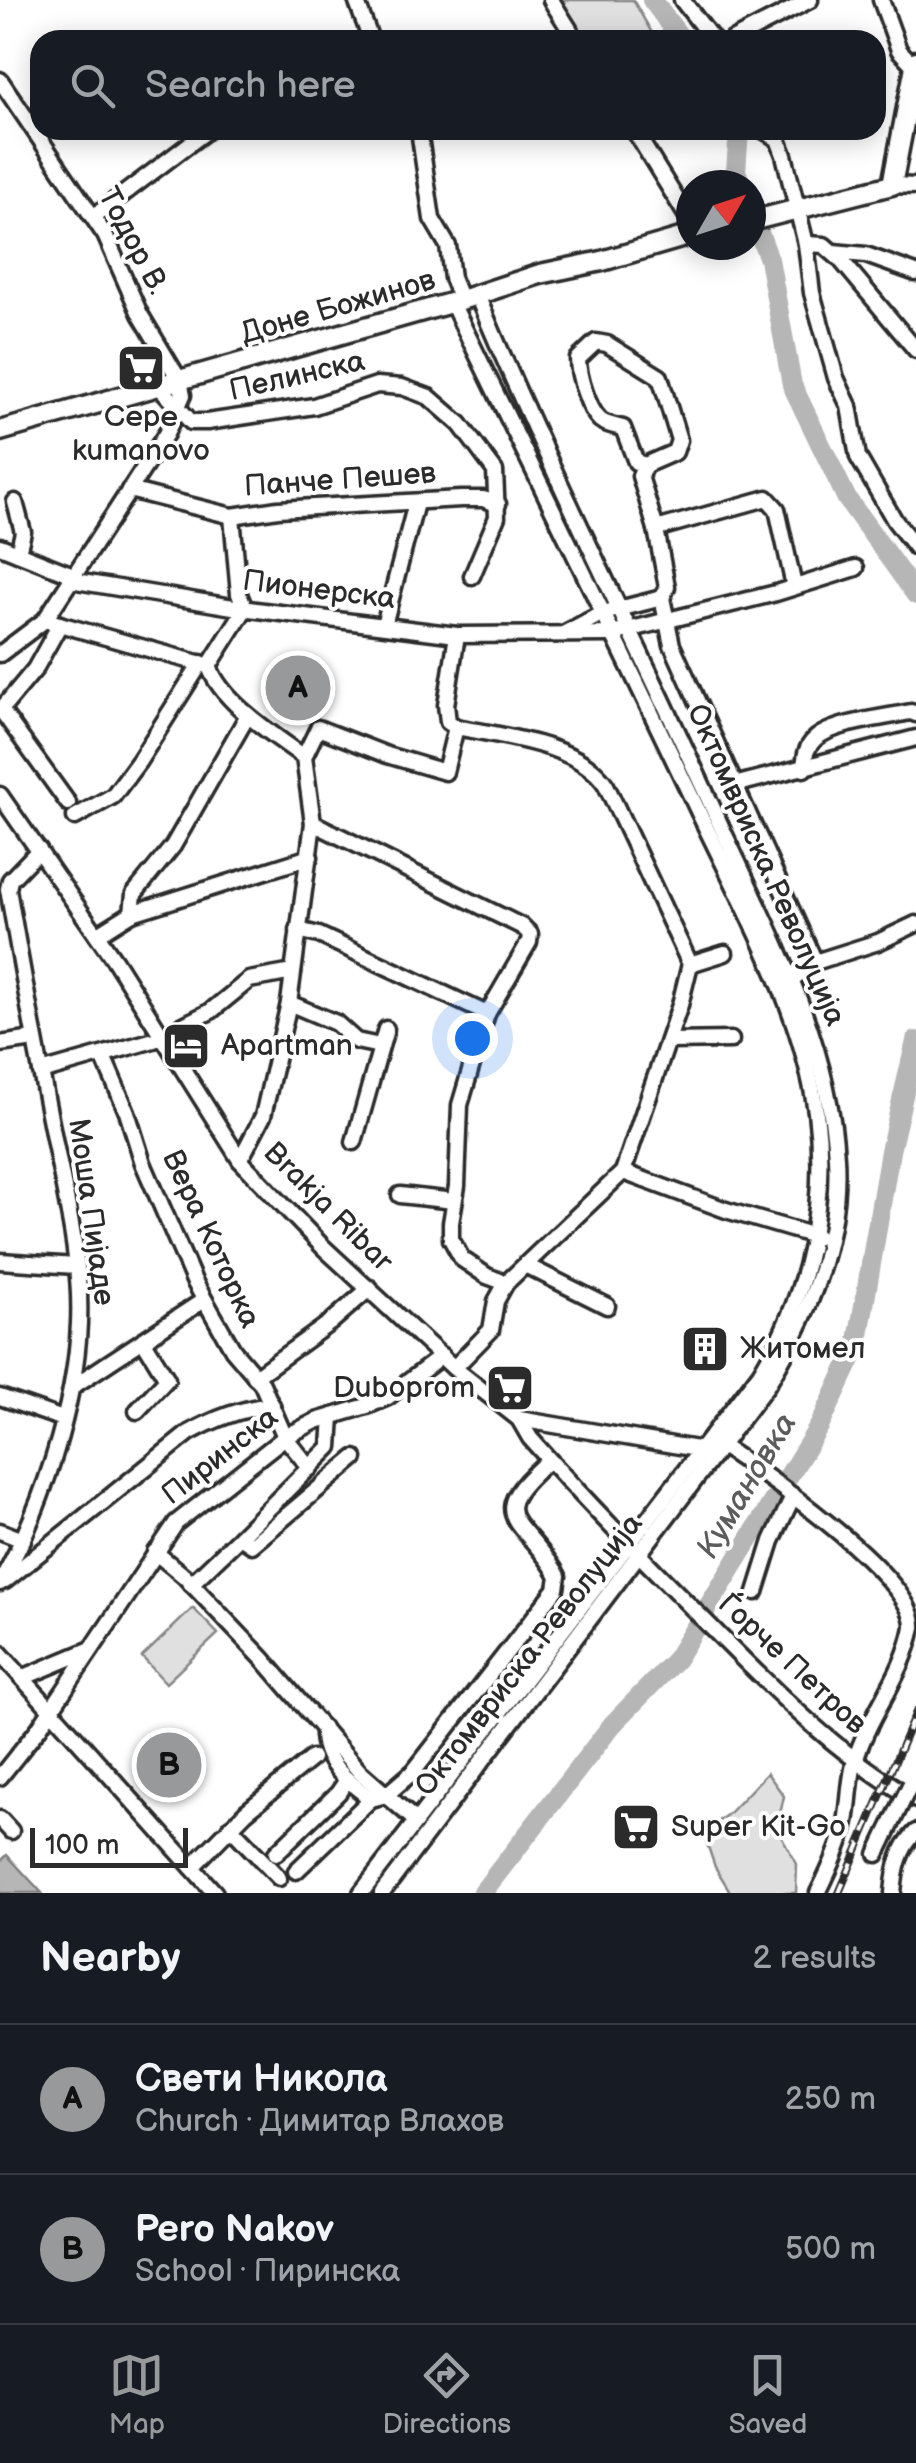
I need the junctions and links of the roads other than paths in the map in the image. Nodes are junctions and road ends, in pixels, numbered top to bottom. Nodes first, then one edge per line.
1 (356, 0) edge
2 (551, 0) edge
3 (682, 0) edge
4 (810, 0) edge
5 (881, 0) edge
6 (367, 30) edge
7 (570, 30) edge
8 (706, 30) edge
9 (752, 30) edge
10 (915, 64) edge
11 (0, 80) edge
12 (30, 125) edge
13 (40, 140) edge
14 (195, 140) edge
15 (420, 140) edge
16 (640, 140) edge
17 (779, 140) edge
18 (892, 186) junction
19 (916, 186) edge
20 (676, 198) edge
21 (798, 208) junction
22 (766, 217) edge
23 (93, 218) junction
24 (676, 239) edge
25 (806, 244) junction
26 (832, 252) junction
27 (916, 273) edge
28 (463, 299) junction
29 (916, 350) edge
30 (180, 381) junction
31 (160, 387) junction
32 (179, 410) junction
33 (0, 431) edge
34 (645, 465) junction
35 (129, 490) junction
36 (15, 502) dead end
37 (416, 502) junction
38 (498, 504) junction
39 (232, 516) junction
40 (656, 529) junction
41 (0, 546) edge
42 (915, 546) edge
43 (18, 554) junction
44 (856, 568) dead end
45 (472, 576) dead end
46 (72, 578) junction
47 (794, 586) junction
48 (662, 598) junction
49 (620, 608) junction
50 (245, 609) junction
51 (603, 612) junction
52 (667, 621) junction
53 (52, 622) junction
54 (384, 625) junction
55 (630, 629) junction
56 (562, 634) junction
57 (612, 634) junction
58 (457, 635) junction
59 (0, 654) edge
60 (205, 665) junction
61 (916, 714) edge
62 (248, 715) junction
63 (456, 727) junction
64 (916, 738) edge
65 (304, 757) junction
66 (804, 769) junction
67 (734, 786) junction
68 (0, 795) edge
69 (68, 802) dead end
70 (75, 817) dead end
71 (313, 823) junction
72 (39, 850) junction
73 (310, 857) junction
74 (4, 892) edge
75 (132, 912) junction
76 (916, 924) edge
77 (298, 930) junction
78 (97, 935) junction
79 (725, 953) dead end
80 (815, 962) junction
81 (690, 964) junction
82 (294, 972) junction
83 (791, 980) junction
84 (289, 1003) junction
85 (487, 1014) junction
86 (386, 1029) dead end
87 (163, 1034) junction
88 (34, 1040) junction
89 (668, 1040) junction
90 (731, 1040) dead end
91 (0, 1044) edge
92 (380, 1046) junction
93 (103, 1056) junction
94 (41, 1072) junction
95 (354, 1142) dead end
96 (240, 1160) junction
97 (624, 1172) junction
98 (400, 1196) dead end
99 (454, 1201) junction
100 (821, 1238) junction
101 (0, 1261) edge
102 (526, 1265) junction
103 (76, 1266) junction
104 (506, 1283) junction
105 (370, 1288) junction
106 (204, 1300) junction
107 (607, 1306) dead end
108 (143, 1340) junction
109 (442, 1356) junction
110 (454, 1368) junction
111 (255, 1376) junction
112 (72, 1387) junction
113 (0, 1397) edge
114 (272, 1405) junction
115 (137, 1412) dead end
116 (332, 1416) junction
117 (63, 1419) junction
118 (519, 1420) junction
119 (285, 1437) junction
120 (723, 1446) junction
121 (702, 1450) junction
122 (354, 1458) dead end
123 (549, 1460) junction
124 (310, 1468) junction
125 (793, 1496) junction
126 (0, 1531) edge
127 (240, 1537) junction
128 (23, 1540) junction
129 (634, 1550) junction
130 (155, 1552) junction
131 (0, 1584) edge
132 (191, 1584) junction
133 (756, 1592) dead end
134 (89, 1650) junction
135 (0, 1653) edge
136 (22, 1678) junction
137 (51, 1710) junction
138 (323, 1728) junction
139 (312, 1758) dead end
140 (855, 1760) junction
141 (0, 1777) edge
142 (346, 1780) junction
143 (914, 1786) edge
144 (386, 1795) junction
145 (371, 1800) junction
146 (416, 1821) junction
147 (230, 1827) junction
148 (916, 1832) edge
149 (276, 1853) dead end
150 (878, 1854) dead end
151 (192, 1867) junction
152 (296, 1871) dead end
153 (278, 1878) dead end
154 (215, 1893) edge
155 (362, 1893) edge
156 (382, 1893) edge
157 (818, 1893) edge
158 (893, 1893) edge

1 - 6 street
2 - 7 street
3 - 8 street
4 - 9 street
5 - 10 street
10 - 18 main road
11 - 12 street, Тодор В.
13 - 23 street, Тодор В.
14 - 23 street
15 - 28 street
16 - 20 street
17 - 21 street
18 - 19 street
18 - 21 main road
21 - 22 main road
21 - 25 street
23 - 30 street, Тодор В.
24 - 28 main road, Доне Божинов
25 - 26 street
25 - 42 street
26 - 27 street
26 - 29 street
28 - 30 main road, Доне Божинов
28 - 49 street, Октомвриска Револуција
28 - 51 street, Октомвриска Револуција
30 - 31 main road, Доне Божинов
30 - 32 street
31 - 32 street
31 - 33 main road, Доне Божинов
32 - 35 street
32 - 38 street, Пелинска
34 - 34 street
34 - 40 street
35 - 39 street, Панче Пешев
35 - 46 street
36 - 43 street
37 - 38 street, Панче Пешев
37 - 39 street, Панче Пешев
37 - 54 street
38 - 45 street
39 - 50 street
40 - 47 street
40 - 48 street
41 - 43 street, Пионерска
43 - 46 street, Пионерска
44 - 47 street, Пионерска
46 - 50 street, Пионерска
46 - 53 street
47 - 52 street, Пионерска
48 - 49 street, Пионерска
48 - 52 street
49 - 51 street, Пионерска
49 - 55 street, Октомвриска Револуција
50 - 54 street, Пионерска
50 - 60 street
51 - 56 street, Пионерска
51 - 57 street, Октомвриска Револуција
52 - 55 street, Пионерска
52 - 67 street
53 - 59 street
53 - 60 street
53 - 69 street
54 - 58 street, Пионерска
55 - 57 street, Пионерска
55 - 83 street, Октомвриска Револуција
56 - 57 street, Пионерска
56 - 58 street, Пионерска
57 - 100 street, Октомвриска Револуција
58 - 63 street
60 - 62 street
60 - 70 street
61 - 66 street
62 - 65 street
62 - 75 street
63 - 65 street
63 - 81 street
64 - 66 street
65 - 71 street
66 - 67 street
67 - 80 street
68 - 72 street, Brakja Ribar
71 - 73 street
71 - 85 street
72 - 74 street, Моша Пијаде
72 - 78 street, Brakja Ribar
73 - 75 street
73 - 77 street
74 - 88 street, Моша Пијаде
75 - 78 street
76 - 80 street
77 - 82 street
77 - 85 street
78 - 87 street, Brakja Ribar
79 - 81 street
80 - 83 street
81 - 89 street
82 - 84 street
82 - 87 street
83 - 100 street, Октомвриска Револуција
84 - 92 street
84 - 96 street
85 - 99 street
86 - 92 street
87 - 93 street
87 - 96 street, Brakja Ribar
88 - 91 street
88 - 94 street, Моша Пијаде
89 - 90 street
89 - 97 street
92 - 95 street
93 - 94 street
93 - 106 street, Вера Которка
94 - 103 street, Моша Пијаде
96 - 105 street, Brakja Ribar
97 - 100 street
97 - 102 street
98 - 99 street
99 - 104 street
100 - 120 street, Октомвриска Револуција
100 - 121 street, Октомвриска Револуција
101 - 103 street
102 - 104 street
102 - 107 street
103 - 112 street, Моша Пијаде
104 - 110 street
105 - 109 street, Brakja Ribar
105 - 111 street
106 - 108 street
106 - 111 street, Вера Которка
108 - 112 street
108 - 115 street
109 - 110 street, Brakja Ribar
109 - 116 street, Пиринска
110 - 118 street, Brakja Ribar
111 - 114 street, Вера Которка
112 - 117 street, Моша Пијаде
113 - 117 street
114 - 119 street, Вера Которка
114 - 131 street
116 - 119 street, Пиринска
116 - 124 street
117 - 128 street, Моша Пијаде
118 - 121 street
118 - 123 street, Ѓорче Петров
119 - 124 street, Вера Которка
119 - 130 street, Пиринска
120 - 125 street
120 - 129 street, Октомвриска Револуција
121 - 129 street, Октомвриска Револуција
122 - 127 street
123 - 129 street, Ѓорче Петров
123 - 144 street
124 - 127 street
125 - 133 street
125 - 140 street
126 - 128 street
127 - 132 street
128 - 131 street, Моша Пијаде
129 - 140 street, Ѓорче Петров
129 - 146 street, Октомвриска Револуција
129 - 156 street, Октомвриска Револуција
130 - 132 street, Октомвриска Револуција
130 - 134 street, Пиринска
132 - 138 street, Октомвриска Револуција
134 - 136 street
134 - 137 street, Пиринска
135 - 136 street
136 - 137 street
137 - 141 street, Пиринска
137 - 151 street
138 - 142 street
138 - 144 street, Октомвриска Револуција
139 - 147 street
140 - 143 street, Ѓорче Петров
140 - 157 street
142 - 145 street
142 - 149 street
143 - 150 street, bridge
144 - 145 street
144 - 146 street, Октомвриска Револуција
145 - 152 street
146 - 155 street, Октомвриска Револуција
147 - 151 street
147 - 153 street
148 - 158 street
151 - 154 street

